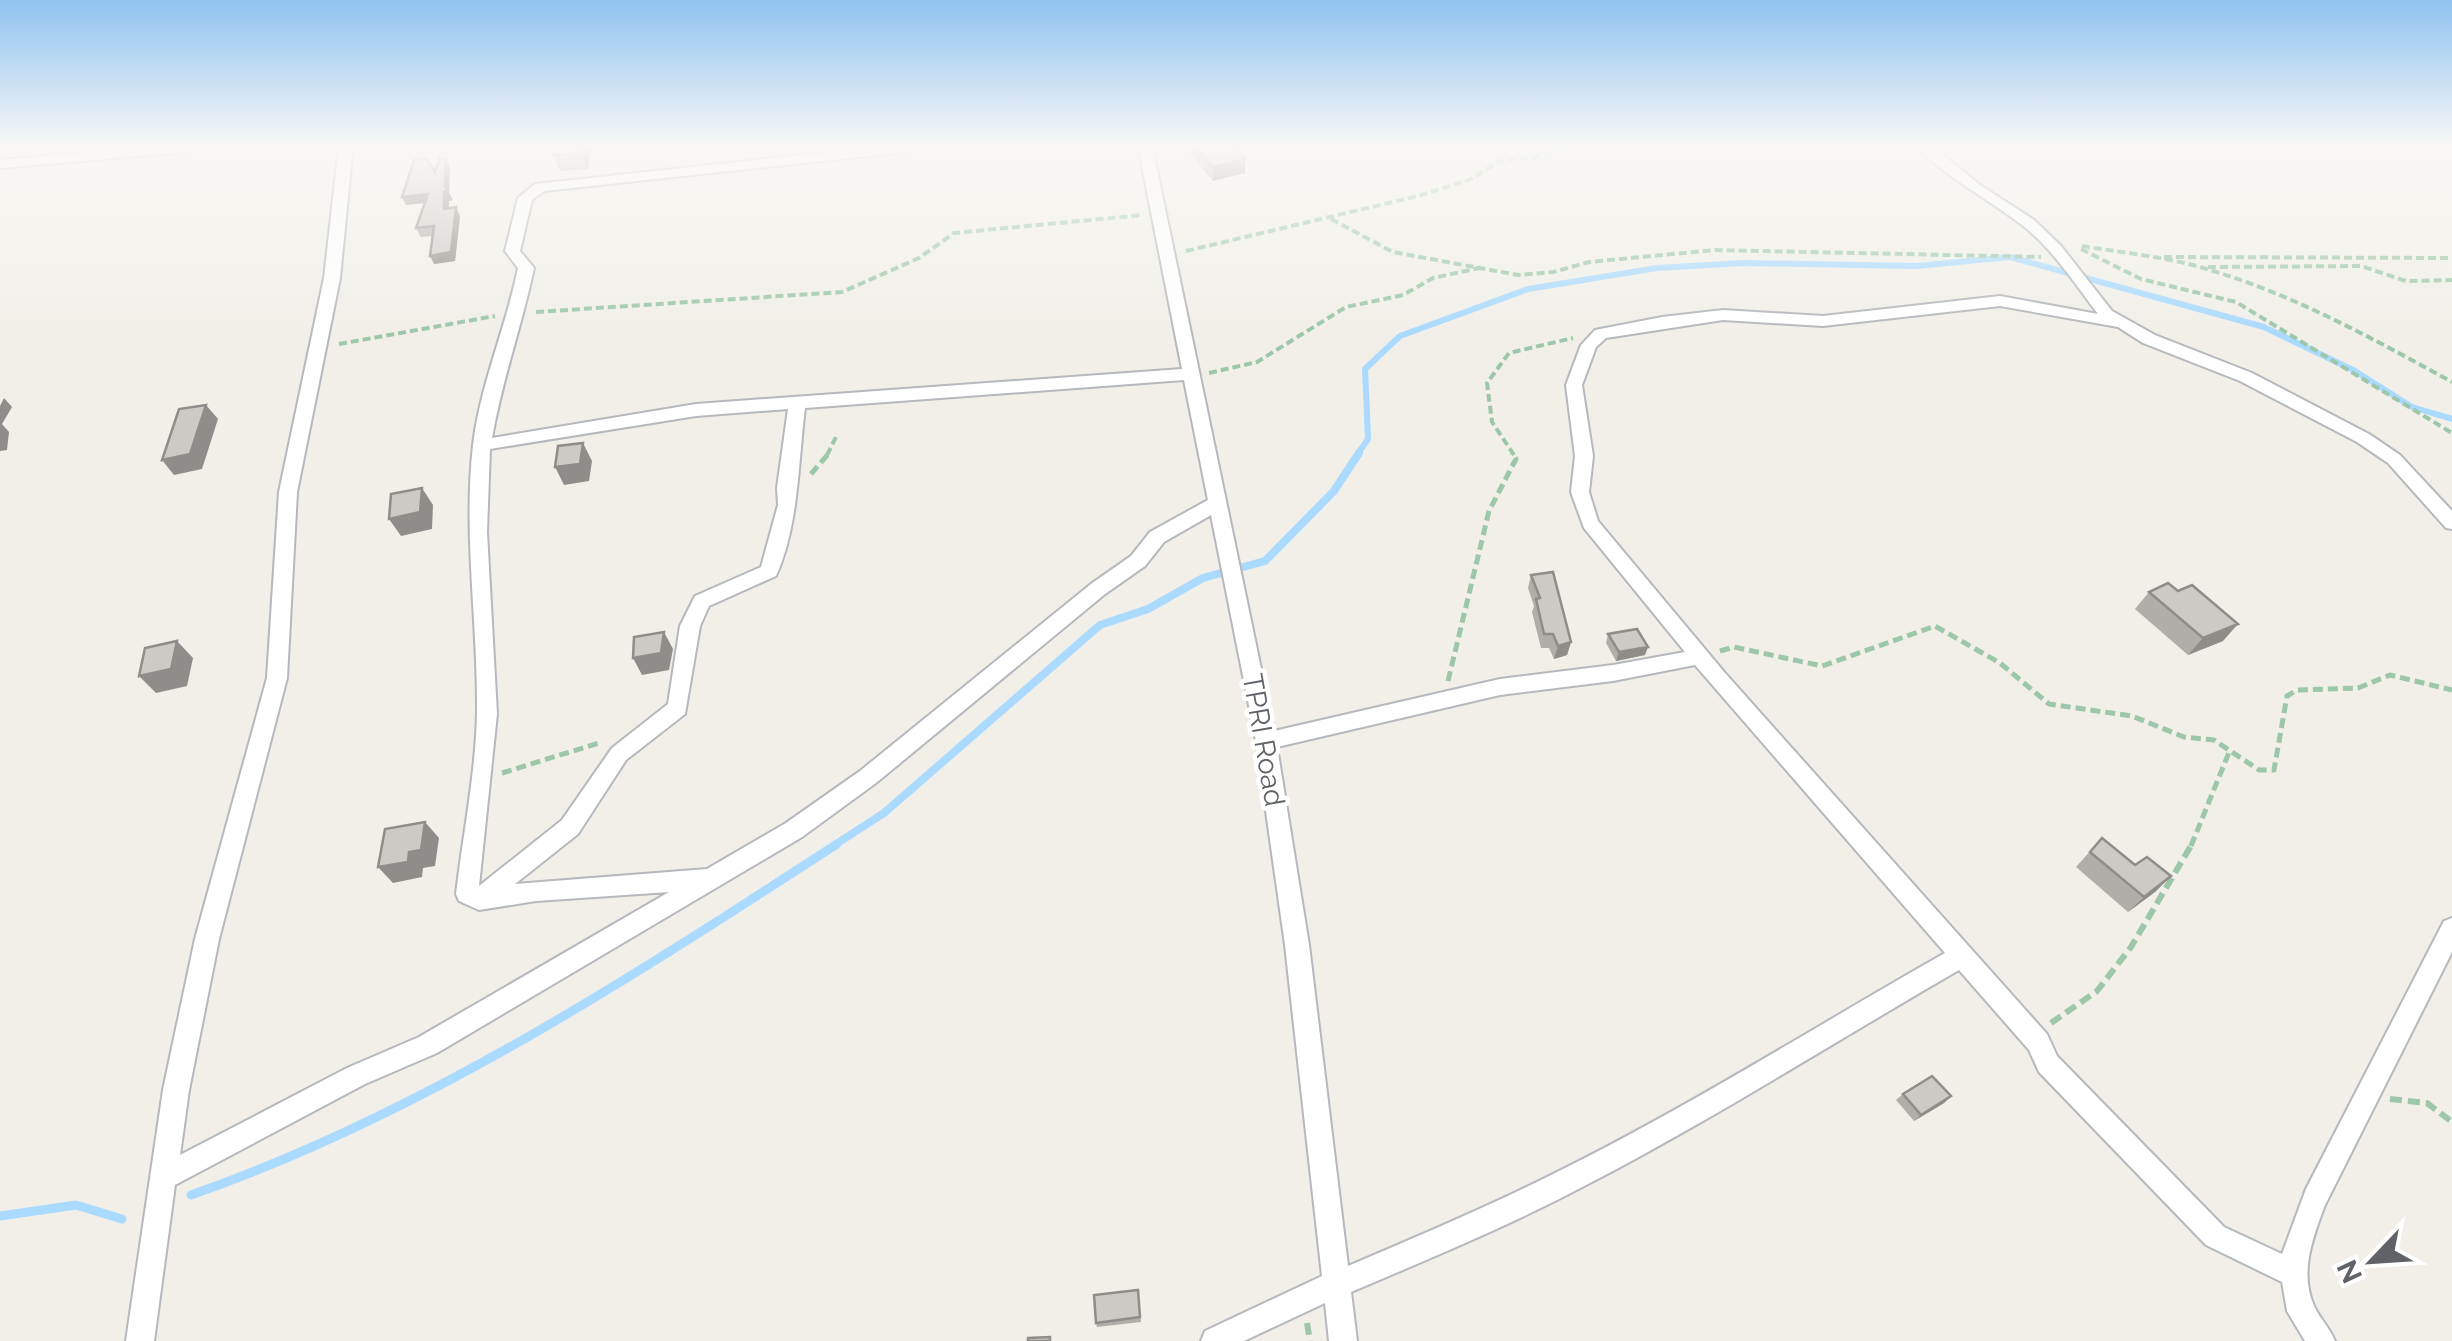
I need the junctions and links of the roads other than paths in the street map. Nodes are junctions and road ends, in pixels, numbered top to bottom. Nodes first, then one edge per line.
1 (339, 209) edge
2 (522, 209) edge
3 (1155, 209) edge
4 (2005, 209) edge
5 (2120, 324) junction
6 (1191, 374) junction
7 (798, 402) junction
8 (482, 445) junction
9 (1217, 503) junction
10 (2452, 523) edge
11 (1699, 657) junction
12 (1266, 741) junction
13 (710, 879) junction
14 (478, 900) junction
15 (2452, 928) edge
16 (1962, 956) junction
17 (162, 1178) junction
18 (2294, 1274) junction
19 (1336, 1285) junction
20 (140, 1341) edge
21 (1215, 1341) edge
22 (1343, 1341) edge
23 (2321, 1341) edge

1 - 17 street
2 - 8 street
3 - 6 street, TPRI Road
4 - 5 street
5 - 10 street
5 - 11 street
6 - 7 street
6 - 9 street, TPRI Road
7 - 8 street
7 - 14 street
8 - 14 street
9 - 12 street, TPRI Road
9 - 13 street
11 - 12 street
11 - 16 street
12 - 19 street, TPRI Road
13 - 14 street
13 - 17 street
15 - 18 street
16 - 18 street
16 - 19 street
17 - 20 street
18 - 23 street
19 - 21 street
19 - 22 street, TPRI Road

